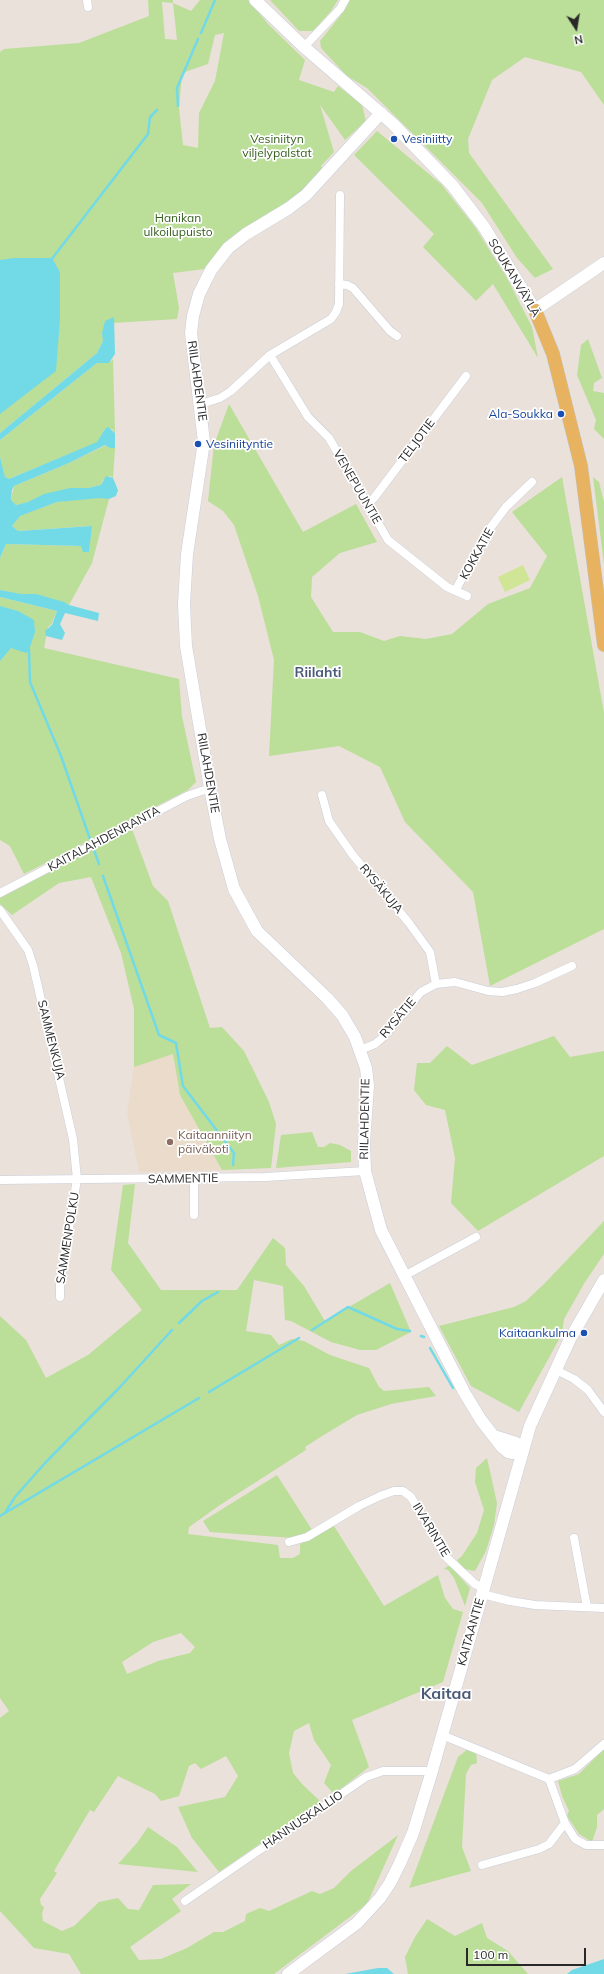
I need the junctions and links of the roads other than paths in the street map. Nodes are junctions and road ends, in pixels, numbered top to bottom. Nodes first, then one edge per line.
1 (255, 0) edge
2 (345, 0) edge
3 (304, 47) junction
4 (381, 113) junction
5 (340, 195) dead end
6 (604, 263) edge
7 (339, 284) junction
8 (534, 310) junction
9 (397, 336) dead end
10 (270, 355) junction
11 (466, 376) dead end
12 (201, 404) junction
13 (532, 482) dead end
14 (367, 504) junction
15 (455, 591) junction
16 (467, 596) dead end
17 (604, 645) edge
18 (210, 788) junction
19 (322, 795) dead end
20 (0, 893) edge
21 (0, 910) edge
22 (572, 966) dead end
23 (436, 984) junction
24 (360, 1050) junction
25 (365, 1170) junction
26 (194, 1178) junction
27 (77, 1179) junction
28 (0, 1180) edge
29 (194, 1215) dead end
30 (476, 1237) dead end
31 (404, 1276) junction
32 (604, 1280) edge
33 (60, 1297) dead end
34 (556, 1370) junction
35 (604, 1412) edge
36 (522, 1452) junction
37 (574, 1538) dead end
38 (289, 1542) dead end
39 (483, 1591) junction
40 (587, 1607) junction
41 (604, 1608) edge
42 (442, 1735) junction
43 (604, 1744) edge
44 (432, 1771) junction
45 (549, 1779) junction
46 (565, 1823) junction
47 (604, 1845) edge
48 (482, 1865) dead end
49 (185, 1901) dead end
50 (288, 1974) edge

1 - 3 street, SOUKANVÄYLÄ
2 - 3 street
3 - 4 street, SOUKANVÄYLÄ
4 - 8 street, SOUKANVÄYLÄ
4 - 12 street, RIILAHDENTIE
5 - 7 street
6 - 8 street
7 - 9 street
7 - 10 street
8 - 17 main road, SOUKANVÄYLÄ
10 - 12 street
10 - 14 street, VENEPUUNTIE
11 - 14 street, TELJOTIE
12 - 18 street, RIILAHDENTIE
13 - 15 street, KOKKATIE
14 - 15 street, VENEPUUNTIE
15 - 16 street, VENEPUUNTIE
18 - 20 street, KAITALAHDENRANTA
18 - 24 street, RIILAHDENTIE
19 - 23 street, RYSÄKUJA
21 - 27 street, SAMMENKUJA
22 - 23 street, RYSÄTIE
23 - 24 street, RYSÄTIE
24 - 25 street, RIILAHDENTIE
25 - 26 street, SAMMENTIE
25 - 31 street, RIILAHDENTIE
26 - 27 street, SAMMENTIE
26 - 29 street
27 - 28 street, SAMMENTIE
27 - 33 street, SAMMENPOLKU
30 - 31 street
31 - 36 street, RIILAHDENTIE
32 - 34 street, KAITAANTIE
34 - 35 street
34 - 36 street, KAITAANTIE
36 - 39 street, KAITAANTIE
37 - 40 street
38 - 39 street, IIVARINTIE
39 - 40 street
39 - 42 street, KAITAANTIE
40 - 41 street
42 - 44 street, KAITAANTIE
42 - 45 street
43 - 45 street
44 - 49 street, HANNUSKALLIO
44 - 50 street, KAITAANTIE
45 - 46 street
46 - 47 street
46 - 48 street

